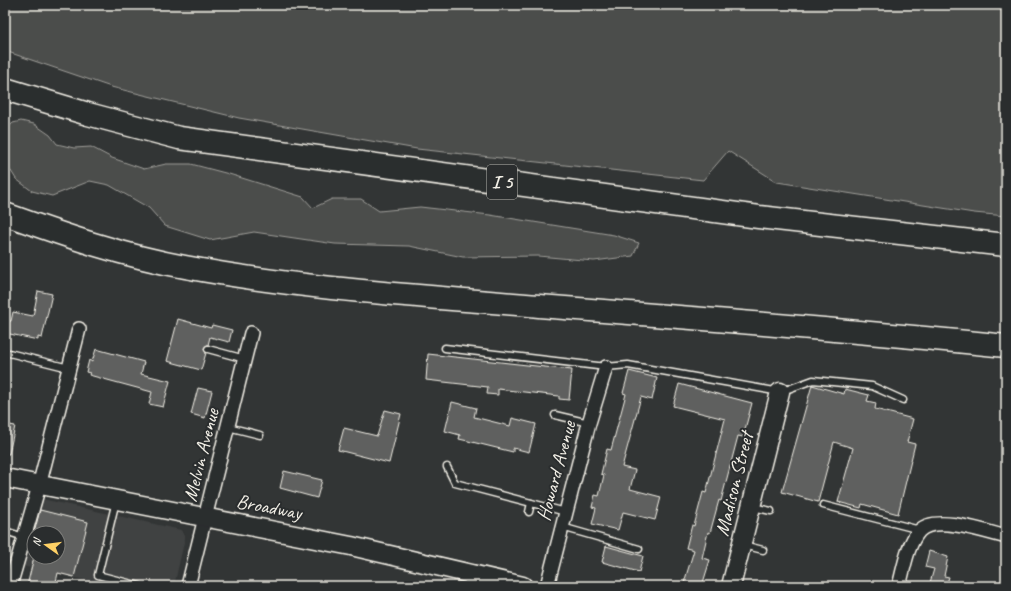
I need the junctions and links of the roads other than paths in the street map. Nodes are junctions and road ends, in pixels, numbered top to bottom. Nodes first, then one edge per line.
1 (5, 89) edge
2 (5, 214) edge
3 (1006, 245) edge
4 (79, 328) dead end
5 (252, 333) dead end
6 (1006, 346) edge
7 (445, 348) dead end
8 (208, 349) dead end
9 (5, 352) edge
10 (245, 359) junction
11 (606, 367) junction
12 (69, 368) junction
13 (780, 392) junction
14 (903, 400) dead end
15 (555, 415) dead end
16 (589, 423) junction
17 (228, 427) junction
18 (260, 435) dead end
19 (447, 467) dead end
20 (5, 478) edge
21 (39, 486) junction
22 (116, 500) junction
23 (531, 503) junction
24 (824, 505) dead end
25 (752, 506) junction
26 (771, 511) dead end
27 (529, 512) dead end
28 (566, 512) junction
29 (206, 517) junction
30 (562, 527) junction
31 (920, 530) junction
32 (5, 531) edge
33 (24, 537) junction
34 (1006, 537) edge
35 (742, 544) junction
36 (639, 549) dead end
37 (763, 550) dead end
38 (468, 580) edge
39 (10, 586) edge
40 (140, 586) edge
41 (188, 586) edge
42 (523, 586) edge
43 (547, 586) edge
44 (731, 586) edge
45 (899, 586) edge

1 - 3 highway, I 5
2 - 6 highway
4 - 12 street
5 - 10 street, Melvin Avenue
7 - 11 lane
8 - 10 lane
9 - 12 lane
10 - 17 street, Melvin Avenue
11 - 13 lane
11 - 16 street, Howard Avenue
12 - 21 street
13 - 14 lane
13 - 25 street, Madison Street
15 - 16 lane
16 - 28 street, Howard Avenue
17 - 18 lane
17 - 29 street, Melvin Avenue
19 - 23 lane
20 - 21 street, Broadway
21 - 22 street, Broadway
21 - 33 street
22 - 29 street, Broadway
22 - 40 lane
23 - 27 lane
23 - 28 lane
24 - 31 lane
25 - 26 lane
25 - 35 street, Madison Street
28 - 30 street, Howard Avenue
29 - 38 street, Broadway
29 - 41 street, Melvin Avenue
30 - 36 lane
30 - 43 street, Howard Avenue
31 - 34 street
31 - 45 street
32 - 33 lane
33 - 39 street
35 - 37 lane
35 - 44 street, Madison Street
38 - 42 street, Broadway

